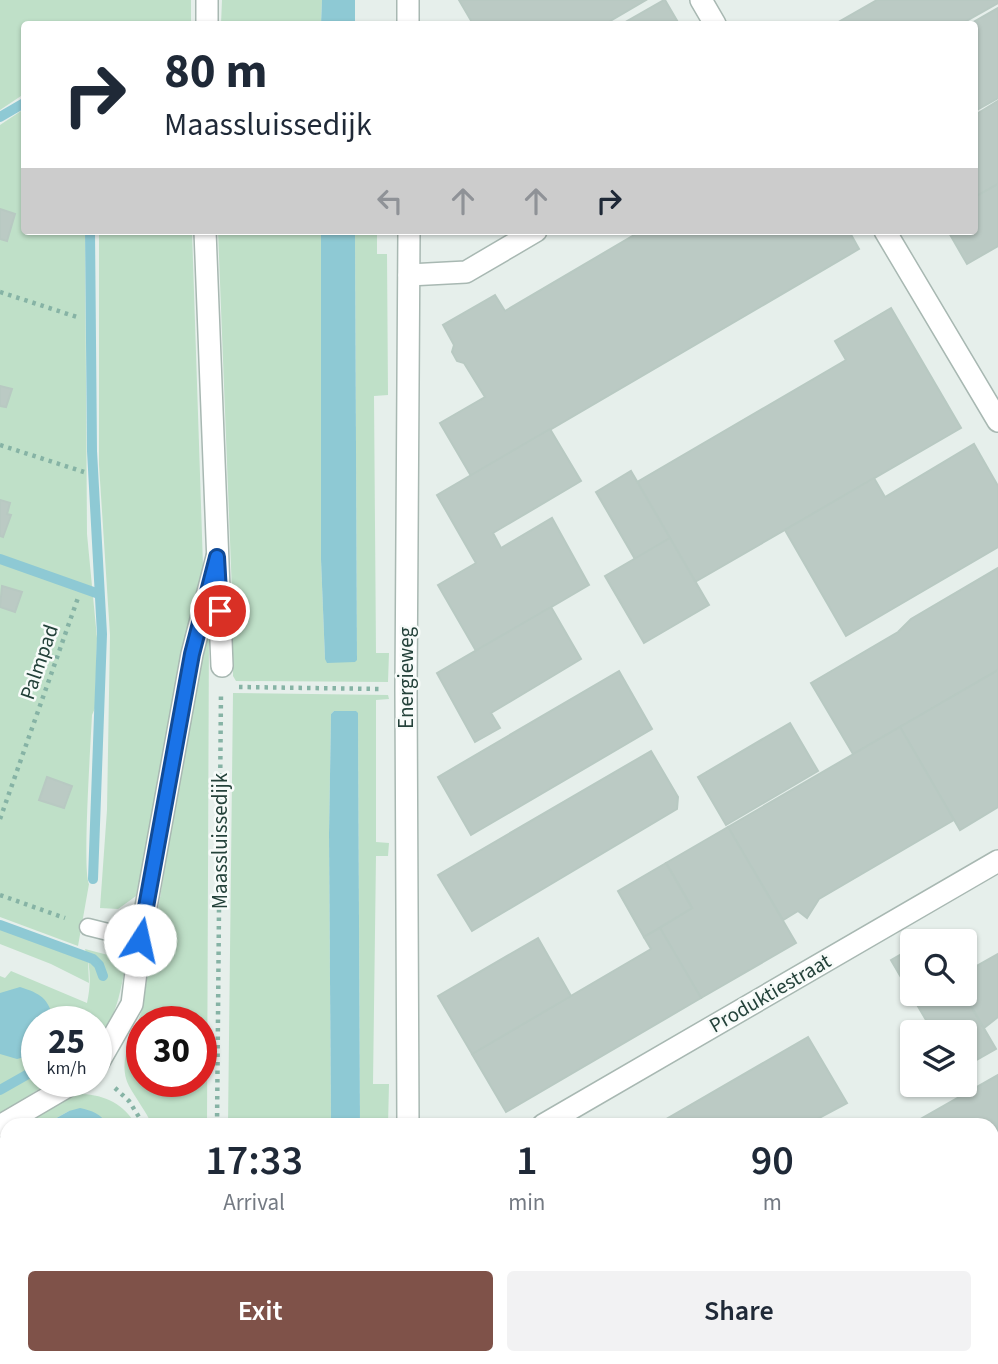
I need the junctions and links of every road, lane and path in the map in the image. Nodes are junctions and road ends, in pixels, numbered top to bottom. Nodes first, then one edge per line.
1 (207, 0) edge
2 (408, 0) edge
3 (701, 0) edge
4 (207, 21) edge
5 (408, 21) edge
6 (713, 21) edge
7 (205, 235) edge
8 (409, 235) edge
9 (529, 235) edge
10 (887, 235) edge
11 (409, 275) junction
12 (0, 292) edge
13 (80, 318) dead end
14 (998, 421) edge
15 (0, 445) edge
16 (84, 472) dead end
17 (217, 557) junction
18 (79, 595) dead end
19 (222, 666) joint
20 (236, 687) dead end
21 (406, 689) junction
22 (0, 819) edge
23 (998, 861) edge
24 (0, 895) edge
25 (89, 927) joint
26 (140, 940) junction
27 (112, 1040) edge
28 (113, 1086) dead end
29 (49, 1097) edge
30 (14, 1118) edge
31 (140, 1118) edge
32 (217, 1118) edge
33 (408, 1118) edge
34 (555, 1118) edge

1 - 4 street
2 - 5 street
3 - 6 street
7 - 17 street
8 - 11 street, Energieweg
9 - 11 street
10 - 14 street
11 - 21 street, Energieweg
12 - 13 path
15 - 16 path
17 - 19 street
17 - 26 street
18 - 22 path, Palmpad
19 - 32 path, Maassluissedijk
20 - 21 path
21 - 33 street, Energieweg
23 - 34 street, Produktiestraat
24 - 25 path
25 - 26 lane
26 - 27 street
28 - 31 path
29 - 30 street

